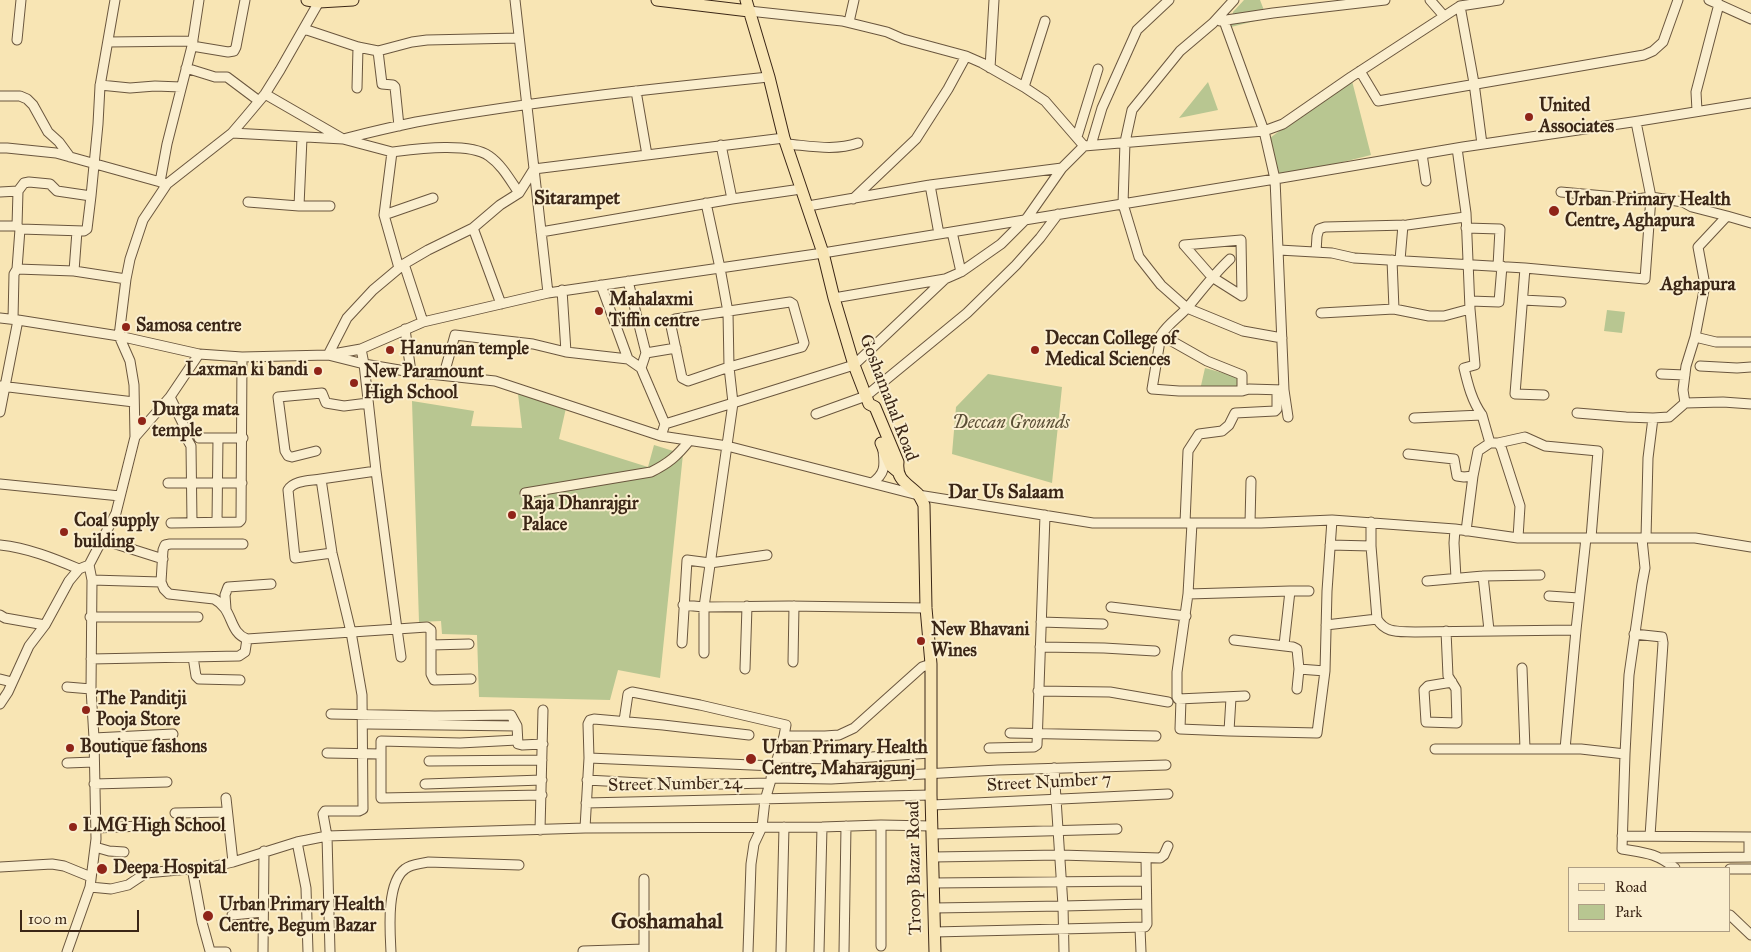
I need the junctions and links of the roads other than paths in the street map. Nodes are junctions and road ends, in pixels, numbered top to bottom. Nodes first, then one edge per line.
1 (21, 0) edge
2 (115, 0) edge
3 (199, 0) edge
4 (245, 0) edge
5 (353, 0) edge
6 (515, 0) edge
7 (657, 0) edge
8 (854, 0) edge
9 (994, 0) edge
10 (1169, 0) edge
11 (1234, 0) edge
12 (1385, 0) edge
13 (1430, 0) edge
14 (1499, 0) edge
15 (1678, 0) edge
16 (1709, 0) edge
17 (315, 1) edge
18 (1481, 1) edge
19 (1719, 4) junction
20 (747, 6) edge
21 (1460, 6) junction
22 (1444, 16) junction
23 (1751, 20) edge
24 (1045, 21) dead end
25 (1224, 21) junction
26 (849, 22) junction
27 (1213, 22) junction
28 (304, 28) junction
29 (518, 38) junction
30 (17, 40) dead end
31 (108, 42) junction
32 (192, 44) junction
33 (358, 48) junction
34 (378, 51) junction
35 (966, 56) junction
36 (186, 68) junction
37 (990, 68) junction
38 (1098, 69) dead end
39 (1360, 71) junction
40 (769, 77) junction
41 (1474, 83) junction
42 (100, 85) junction
43 (181, 87) junction
44 (1024, 87) junction
45 (357, 88) dead end
46 (636, 91) junction
47 (0, 96) edge
48 (262, 97) junction
49 (1751, 103) edge
50 (526, 106) junction
51 (1697, 111) junction
52 (1636, 122) junction
53 (399, 126) junction
54 (1264, 131) junction
55 (232, 133) junction
56 (302, 138) junction
57 (1077, 138) junction
58 (342, 139) junction
59 (786, 141) junction
60 (1125, 142) junction
61 (858, 143) dead end
62 (1482, 144) junction
63 (721, 145) junction
64 (1088, 145) junction
65 (0, 148) edge
66 (1457, 148) junction
67 (392, 152) junction
68 (1422, 154) junction
69 (647, 155) junction
70 (70, 157) junction
71 (95, 164) junction
72 (1062, 168) junction
73 (534, 169) junction
74 (1275, 179) junction
75 (1426, 181) dead end
76 (163, 183) junction
77 (930, 185) junction
78 (801, 189) junction
79 (18, 191) junction
80 (0, 192) edge
81 (519, 192) junction
82 (1561, 192) dead end
83 (91, 196) junction
84 (432, 198) dead end
85 (1651, 198) junction
86 (732, 199) junction
87 (853, 199) junction
88 (248, 202) dead end
89 (706, 203) junction
90 (1123, 204) junction
91 (299, 206) junction
92 (330, 206) dead end
93 (808, 206) junction
94 (1058, 214) junction
95 (384, 215) junction
96 (1727, 216) junction
97 (1465, 217) junction
98 (1027, 218) junction
99 (1751, 222) edge
100 (1403, 225) junction
101 (0, 226) edge
102 (18, 227) junction
103 (473, 228) junction
104 (1466, 228) junction
105 (77, 231) junction
106 (541, 232) junction
107 (952, 232) junction
108 (939, 234) junction
109 (1279, 250) junction
110 (1316, 252) junction
111 (823, 253) junction
112 (1230, 259) dead end
113 (1396, 260) junction
114 (1468, 265) junction
115 (401, 266) junction
116 (1500, 266) junction
117 (720, 268) junction
118 (1525, 268) junction
119 (17, 269) junction
120 (74, 271) junction
121 (961, 272) junction
122 (1212, 276) junction
123 (126, 279) junction
124 (945, 279) junction
125 (628, 281) junction
126 (601, 285) junction
127 (562, 290) junction
128 (548, 292) junction
129 (834, 298) junction
130 (1523, 300) junction
131 (1561, 302) dead end
132 (501, 304) junction
133 (1470, 305) junction
134 (1187, 308) junction
135 (1394, 309) junction
136 (728, 312) junction
137 (1321, 313) dead end
138 (0, 318) edge
139 (15, 320) junction
140 (423, 322) junction
141 (406, 329) junction
142 (1161, 335) junction
143 (119, 336) junction
144 (1695, 337) junction
145 (1282, 338) junction
146 (1751, 342) edge
147 (676, 348) junction
148 (361, 349) junction
149 (566, 352) junction
150 (646, 353) junction
151 (199, 354) junction
152 (328, 355) junction
153 (242, 357) junction
154 (628, 360) junction
155 (364, 364) junction
156 (854, 365) junction
157 (1700, 366) dead end
158 (729, 367) junction
159 (1751, 367) edge
160 (641, 368) junction
161 (411, 372) junction
162 (444, 374) junction
163 (1661, 374) dead end
164 (1685, 375) junction
165 (2, 386) edge
166 (1281, 390) junction
167 (1242, 391) junction
168 (1544, 395) dead end
169 (170, 397) junction
170 (868, 400) junction
171 (134, 402) junction
172 (368, 403) junction
173 (733, 403) junction
174 (1685, 403) junction
175 (1751, 404) edge
176 (0, 412) edge
177 (1577, 413) dead end
178 (816, 414) dead end
179 (1482, 415) junction
180 (1288, 418) dead end
181 (1414, 418) dead end
182 (1654, 418) junction
183 (665, 424) junction
184 (187, 432) junction
185 (661, 436) junction
186 (135, 438) junction
187 (218, 438) junction
188 (243, 438) junction
189 (689, 441) junction
190 (1494, 443) junction
191 (882, 444) junction
192 (727, 446) junction
193 (316, 451) dead end
194 (1408, 454) dead end
195 (376, 471) junction
196 (897, 471) junction
197 (1473, 476) junction
198 (321, 479) junction
199 (1251, 481) dead end
200 (168, 483) dead end
201 (192, 483) junction
202 (218, 483) junction
203 (242, 483) junction
204 (872, 483) junction
205 (0, 484) edge
206 (524, 493) dead end
207 (918, 495) junction
208 (120, 496) junction
209 (1045, 515) junction
210 (1332, 520) junction
211 (192, 522) junction
212 (218, 522) junction
213 (1372, 522) junction
214 (171, 523) dead end
215 (1189, 523) junction
216 (1250, 523) junction
217 (1455, 529) junction
218 (1466, 531) junction
219 (1518, 538) junction
220 (1589, 538) junction
221 (1644, 538) junction
222 (103, 540) junction
223 (243, 544) dead end
224 (0, 545) edge
225 (1330, 545) junction
226 (1371, 546) junction
227 (1751, 547) edge
228 (332, 553) junction
229 (767, 555) dead end
230 (163, 559) junction
231 (710, 563) junction
232 (89, 565) junction
233 (79, 569) junction
234 (1540, 575) dead end
235 (1483, 576) junction
236 (1456, 578) junction
237 (92, 580) junction
238 (1428, 581) dead end
239 (161, 582) junction
240 (271, 584) dead end
241 (1290, 591) junction
242 (1308, 591) dead end
243 (1188, 594) junction
244 (1549, 596) dead end
245 (1579, 598) junction
246 (683, 605) junction
247 (747, 606) junction
248 (794, 606) junction
249 (704, 607) junction
250 (1111, 607) dead end
251 (926, 608) junction
252 (226, 609) junction
253 (0, 615) edge
254 (198, 616) dead end
255 (1186, 616) junction
256 (90, 617) junction
257 (1376, 620) junction
258 (1041, 622) junction
259 (1104, 624) dead end
260 (45, 625) junction
261 (1326, 625) junction
262 (397, 630) junction
263 (1489, 630) junction
264 (1576, 630) junction
265 (1446, 631) junction
266 (351, 632) junction
267 (1634, 634) junction
268 (247, 639) junction
269 (1234, 640) dead end
270 (682, 643) dead end
271 (431, 644) junction
272 (469, 644) dead end
273 (1284, 645) junction
274 (1040, 647) junction
275 (1155, 651) dead end
276 (704, 653) dead end
277 (193, 656) junction
278 (401, 657) dead end
279 (91, 658) junction
280 (793, 662) dead end
281 (931, 664) junction
282 (745, 668) dead end
283 (1522, 668) dead end
284 (1299, 669) junction
285 (1325, 671) junction
286 (0, 679) edge
287 (471, 679) dead end
288 (240, 680) dead end
289 (12, 682) junction
290 (1452, 682) junction
291 (68, 687) dead end
292 (91, 689) junction
293 (1297, 689) dead end
294 (1038, 691) junction
295 (1246, 696) dead end
296 (1230, 698) junction
297 (1181, 699) junction
298 (1168, 702) dead end
299 (0, 704) edge
300 (543, 710) dead end
301 (331, 714) dead end
302 (363, 714) junction
303 (624, 721) junction
304 (368, 724) dead end
305 (517, 726) junction
306 (1230, 731) junction
307 (1010, 733) dead end
308 (173, 734) dead end
309 (1037, 734) junction
310 (749, 735) dead end
311 (784, 736) junction
312 (1156, 736) dead end
313 (94, 738) junction
314 (517, 740) junction
315 (543, 744) junction
316 (989, 748) dead end
317 (1525, 749) junction
318 (1565, 749) junction
319 (1435, 750) dead end
320 (327, 753) dead end
321 (363, 753) junction
322 (930, 753) junction
323 (381, 754) junction
324 (1625, 754) junction
325 (589, 758) junction
326 (542, 760) junction
327 (429, 761) dead end
328 (94, 762) junction
329 (777, 762) junction
330 (67, 763) dead end
331 (1166, 765) dead end
332 (1054, 768) junction
333 (932, 773) junction
334 (542, 780) junction
335 (587, 780) junction
336 (770, 781) junction
337 (167, 782) dead end
338 (94, 784) junction
339 (425, 784) dead end
340 (542, 794) junction
341 (1168, 794) dead end
342 (226, 798) dead end
343 (1055, 798) junction
344 (765, 800) junction
345 (931, 800) junction
346 (586, 803) junction
347 (228, 812) junction
348 (175, 813) dead end
349 (881, 825) junction
350 (141, 826) dead end
351 (762, 826) junction
352 (846, 826) junction
353 (784, 827) junction
354 (822, 827) junction
355 (96, 828) junction
356 (585, 828) junction
357 (1117, 829) dead end
358 (540, 830) junction
359 (932, 830) junction
360 (1058, 830) junction
361 (327, 836) junction
362 (1622, 836) junction
363 (1650, 836) junction
364 (1750, 837) edge
365 (298, 842) junction
366 (95, 846) junction
367 (1168, 846) dead end
368 (264, 851) junction
369 (124, 852) dead end
370 (1060, 855) junction
371 (933, 857) junction
372 (1750, 857) edge
373 (1146, 858) junction
374 (1662, 858) junction
375 (233, 862) junction
376 (519, 865) dead end
377 (0, 867) edge
378 (1674, 867) edge
379 (192, 868) junction
380 (1731, 869) edge
381 (1751, 869) edge
382 (91, 878) junction
383 (644, 879) dead end
384 (1146, 881) junction
385 (1061, 882) junction
386 (934, 883) junction
387 (90, 888) junction
388 (1146, 904) junction
389 (1063, 906) junction
390 (934, 908) junction
391 (263, 912) junction
392 (232, 915) dead end
393 (1731, 916) edge
394 (1140, 928) junction
395 (1062, 929) junction
396 (934, 932) junction
397 (1751, 935) edge
398 (881, 946) dead end
399 (583, 951) dead end
400 (644, 951) edge
401 (67, 952) edge
402 (210, 952) edge
403 (226, 952) edge
404 (264, 952) edge
405 (308, 952) edge
406 (330, 952) edge
407 (391, 952) edge
408 (748, 952) edge
409 (781, 952) edge
410 (819, 952) edge
411 (844, 952) edge
412 (935, 952) edge
413 (1064, 952) edge
414 (1142, 952) edge

1 - 30 street
2 - 31 street
3 - 32 street
4 - 32 street
5 - 17 main road
6 - 29 street
7 - 20 main road
8 - 26 street
9 - 37 street
10 - 64 street
11 - 27 street
12 - 25 street
13 - 22 street
14 - 18 street
15 - 41 street
16 - 19 street
17 - 28 street
18 - 21 street
19 - 23 street
19 - 51 street
20 - 26 street
20 - 40 main road, Goshamahal Road
21 - 22 street
21 - 41 street
22 - 39 street
24 - 44 street
25 - 27 street
25 - 54 street
26 - 35 street
27 - 60 street
28 - 33 street
28 - 48 street
29 - 34 street
29 - 50 street
31 - 32 street
31 - 42 street
32 - 36 street
33 - 34 street
33 - 45 street
34 - 53 street
35 - 37 street
35 - 87 street
36 - 43 street
36 - 48 street
37 - 44 street
38 - 57 street
39 - 41 street
39 - 54 street
40 - 46 street
40 - 59 main road, Goshamahal Road
41 - 62 street
42 - 43 street
42 - 71 street
43 - 76 street
44 - 57 street
46 - 50 street
46 - 69 street
47 - 70 street
48 - 55 street
48 - 58 street
49 - 51 street
50 - 53 street
50 - 73 street
51 - 52 street
52 - 62 street
52 - 85 street
53 - 58 street
54 - 60 street
54 - 74 street
55 - 56 street
55 - 76 street
56 - 58 street
56 - 91 street
57 - 64 street
58 - 67 street
59 - 61 street
59 - 63 street
59 - 78 main road, Goshamahal Road
60 - 64 street
60 - 90 street
62 - 66 street
63 - 69 street
63 - 86 street
64 - 72 street
65 - 70 street
66 - 68 street
66 - 97 street
67 - 81 street
67 - 95 street
68 - 74 street
68 - 75 street
69 - 73 street
70 - 71 street
71 - 76 street
71 - 83 street
72 - 77 street
72 - 98 street
73 - 81 street
73 - 106 street
74 - 90 street
74 - 109 street
76 - 123 street
77 - 87 street
77 - 108 street
78 - 86 street
78 - 93 main road, Goshamahal Road
79 - 80 street
79 - 83 street
79 - 102 street
81 - 103 street
82 - 85 street
83 - 105 street
84 - 95 street
85 - 96 street
85 - 118 street
86 - 89 street
87 - 93 street
88 - 91 street
89 - 106 street
89 - 117 street
90 - 94 street
90 - 134 street
91 - 92 street
93 - 111 main road, Goshamahal Road
94 - 98 street
94 - 170 street
95 - 115 street
96 - 99 street
96 - 144 street
97 - 100 street
97 - 104 street
98 - 107 street
98 - 121 street
100 - 110 street
100 - 113 street
101 - 102 street
102 - 105 street
102 - 119 street
103 - 115 street
103 - 132 street
104 - 114 street
104 - 116 street
105 - 120 street
106 - 128 street
107 - 108 street
107 - 121 street
108 - 111 street
109 - 110 street
109 - 145 street
110 - 113 street
111 - 117 street
111 - 129 main road, Goshamahal Road
112 - 122 street
113 - 114 street
113 - 135 street
114 - 116 street
114 - 133 street
115 - 140 street
115 - 152 street
116 - 118 street
116 - 133 street
117 - 125 street
117 - 136 street
118 - 130 street
119 - 120 street
119 - 139 street
120 - 123 street
121 - 124 street
122 - 122 street
122 - 134 street
123 - 143 street
124 - 129 street
124 - 156 street
125 - 126 street
125 - 150 street
126 - 127 street
126 - 154 street
127 - 128 street
127 - 149 street
128 - 132 street
129 - 156 main road, Goshamahal Road
130 - 131 street
130 - 168 street
132 - 140 street
133 - 135 street
133 - 179 street
134 - 142 street
134 - 145 street
135 - 137 street
136 - 147 street
136 - 158 street
136 - 158 street
138 - 139 street
139 - 143 street
139 - 165 street
140 - 141 street
141 - 148 street
141 - 161 street
142 - 167 street
142 - 167 street
143 - 151 street
143 - 171 street
144 - 146 street
144 - 164 street
145 - 166 street
147 - 150 street
147 - 158 street
148 - 152 street
148 - 155 street
149 - 154 street
149 - 162 street
150 - 160 street
151 - 153 street
151 - 169 street
152 - 153 street
152 - 155 street
153 - 188 street
154 - 160 street
155 - 161 street
155 - 172 street
156 - 170 main road, Goshamahal Road
156 - 173 street
157 - 159 street
158 - 173 street
160 - 183 street
161 - 162 street
162 - 185 street
163 - 164 street
164 - 174 street
165 - 171 street
165 - 176 street
166 - 167 street
166 - 180 street
166 - 215 street
169 - 184 street
169 - 186 street
170 - 178 street
170 - 191 main road
170 - 196 main road, Goshamahal Road
171 - 186 street
172 - 193 street
172 - 195 street
173 - 183 street
173 - 192 street
174 - 175 street
174 - 182 street
177 - 182 street
179 - 181 street
179 - 190 street
182 - 221 street
183 - 185 street
184 - 187 street
184 - 201 street
185 - 189 street
186 - 208 street
187 - 188 street
187 - 202 street
188 - 203 street
189 - 192 street
189 - 206 street
190 - 197 street
190 - 219 street
190 - 220 street
191 - 196 main road
191 - 204 street
192 - 204 street
192 - 231 street
194 - 197 street
195 - 198 street
195 - 262 street
196 - 207 main road, Goshamahal Road
197 - 218 street
198 - 228 street
198 - 228 street
199 - 216 street
200 - 201 street
201 - 202 street
201 - 211 street
202 - 203 street
202 - 212 street
203 - 212 street
204 - 207 street
205 - 208 street
207 - 209 street
207 - 251 main road, Goshamahal Road
208 - 222 street
209 - 215 street
209 - 258 street
210 - 213 street
210 - 216 street
210 - 225 street
211 - 212 street
211 - 214 street
213 - 217 street
213 - 226 street
215 - 216 street
215 - 243 street
217 - 218 street
217 - 236 street
218 - 219 street
219 - 220 street
220 - 221 street
220 - 245 street
221 - 227 street
221 - 267 street
222 - 230 street
222 - 232 street
223 - 230 street
224 - 233 street
225 - 226 street
225 - 261 street
226 - 257 street
228 - 266 street
229 - 231 street
230 - 239 street
231 - 246 street
231 - 249 street
232 - 233 street
232 - 237 street
233 - 260 street
234 - 235 street
235 - 236 street
235 - 263 street
236 - 238 street
237 - 239 street
237 - 256 street
239 - 252 street
240 - 252 street
241 - 242 street
241 - 243 street
241 - 273 street
243 - 255 street
244 - 245 street
245 - 264 street
246 - 249 street
246 - 270 street
247 - 248 street
247 - 249 street
247 - 282 street
248 - 251 street
248 - 280 street
249 - 276 street
250 - 255 street
251 - 281 main road, Goshamahal Road
252 - 268 street
253 - 260 street
254 - 256 street
255 - 297 street
256 - 279 street
257 - 261 street
257 - 265 street
258 - 259 street
258 - 274 street
260 - 289 street
261 - 285 street
262 - 266 street
262 - 271 street
262 - 278 street
263 - 264 street
263 - 265 street
264 - 318 street
265 - 290 street
266 - 268 street
266 - 302 street
267 - 324 street
267 - 363 street
268 - 277 street
269 - 273 street
271 - 272 street
271 - 287 street
273 - 284 street
274 - 275 street
274 - 294 street
277 - 279 street
277 - 288 street
279 - 292 street
281 - 311 street
281 - 322 main road, Goshamahal Road
283 - 317 street
284 - 285 street
284 - 293 street
285 - 306 street
286 - 289 street
289 - 299 street
290 - 290 street
291 - 292 street
292 - 313 street
294 - 298 street
294 - 309 street
295 - 296 street
296 - 297 street
296 - 306 street
297 - 306 street
300 - 315 street
301 - 302 street
302 - 305 street
302 - 321 street
303 - 310 street
303 - 311 street
303 - 325 street
304 - 305 street
305 - 314 street
307 - 309 street
308 - 313 street
309 - 312 street
309 - 316 street
311 - 329 street
313 - 328 street
314 - 315 street
314 - 323 street
315 - 326 street
317 - 318 street
317 - 319 street
318 - 324 street
320 - 321 street
321 - 323 street
321 - 361 street
322 - 329 street
322 - 333 main road, Troop Bazar Road
323 - 340 street
324 - 362 street
325 - 329 street
325 - 335 street
326 - 327 street
326 - 334 street
328 - 330 street
328 - 338 street
329 - 336 street
331 - 332 street
332 - 333 street
332 - 343 street
333 - 336 street
333 - 345 main road, Troop Bazar Road
334 - 339 street
334 - 340 street
335 - 336 street
335 - 346 street
336 - 344 street
337 - 338 street
338 - 355 street
340 - 358 street
341 - 343 street, Street Number 7
342 - 347 street
343 - 345 street, Street Number 7
343 - 360 street
344 - 345 street, Street Number 7
344 - 346 street, Street Number 24
344 - 351 street
345 - 359 main road, Troop Bazar Road
346 - 356 street
347 - 348 street
347 - 375 street
349 - 352 street
349 - 359 street
349 - 398 street
350 - 355 street
351 - 353 street
351 - 356 street
351 - 408 street
352 - 354 street
352 - 411 street
353 - 354 street
353 - 409 street
354 - 410 street
355 - 366 street
356 - 358 street
357 - 360 street
358 - 361 street
359 - 360 street
359 - 371 main road, Troop Bazar Road
360 - 370 street
361 - 365 street
361 - 406 street
362 - 363 street
362 - 374 street
363 - 364 street
364 - 372 street
365 - 368 street
365 - 405 street
366 - 369 street
366 - 382 street
367 - 373 street
368 - 375 street
368 - 391 street
370 - 371 street
370 - 373 street
370 - 385 street
371 - 386 main road, Troop Bazar Road
372 - 374 street
373 - 384 street
374 - 378 street
375 - 379 street
376 - 407 street
377 - 382 street
379 - 387 street
379 - 402 street
380 - 381 street
382 - 387 street
383 - 400 street
384 - 385 street
384 - 388 street
385 - 386 street
385 - 389 street
386 - 390 main road, Troop Bazar Road
387 - 401 street
388 - 389 street
388 - 394 street
389 - 390 street
389 - 395 street
390 - 396 main road, Troop Bazar Road
391 - 392 street
391 - 404 street
393 - 397 street
394 - 395 street
394 - 414 street
395 - 396 street
395 - 413 street
396 - 412 main road, Troop Bazar Road
399 - 400 street
402 - 403 street

